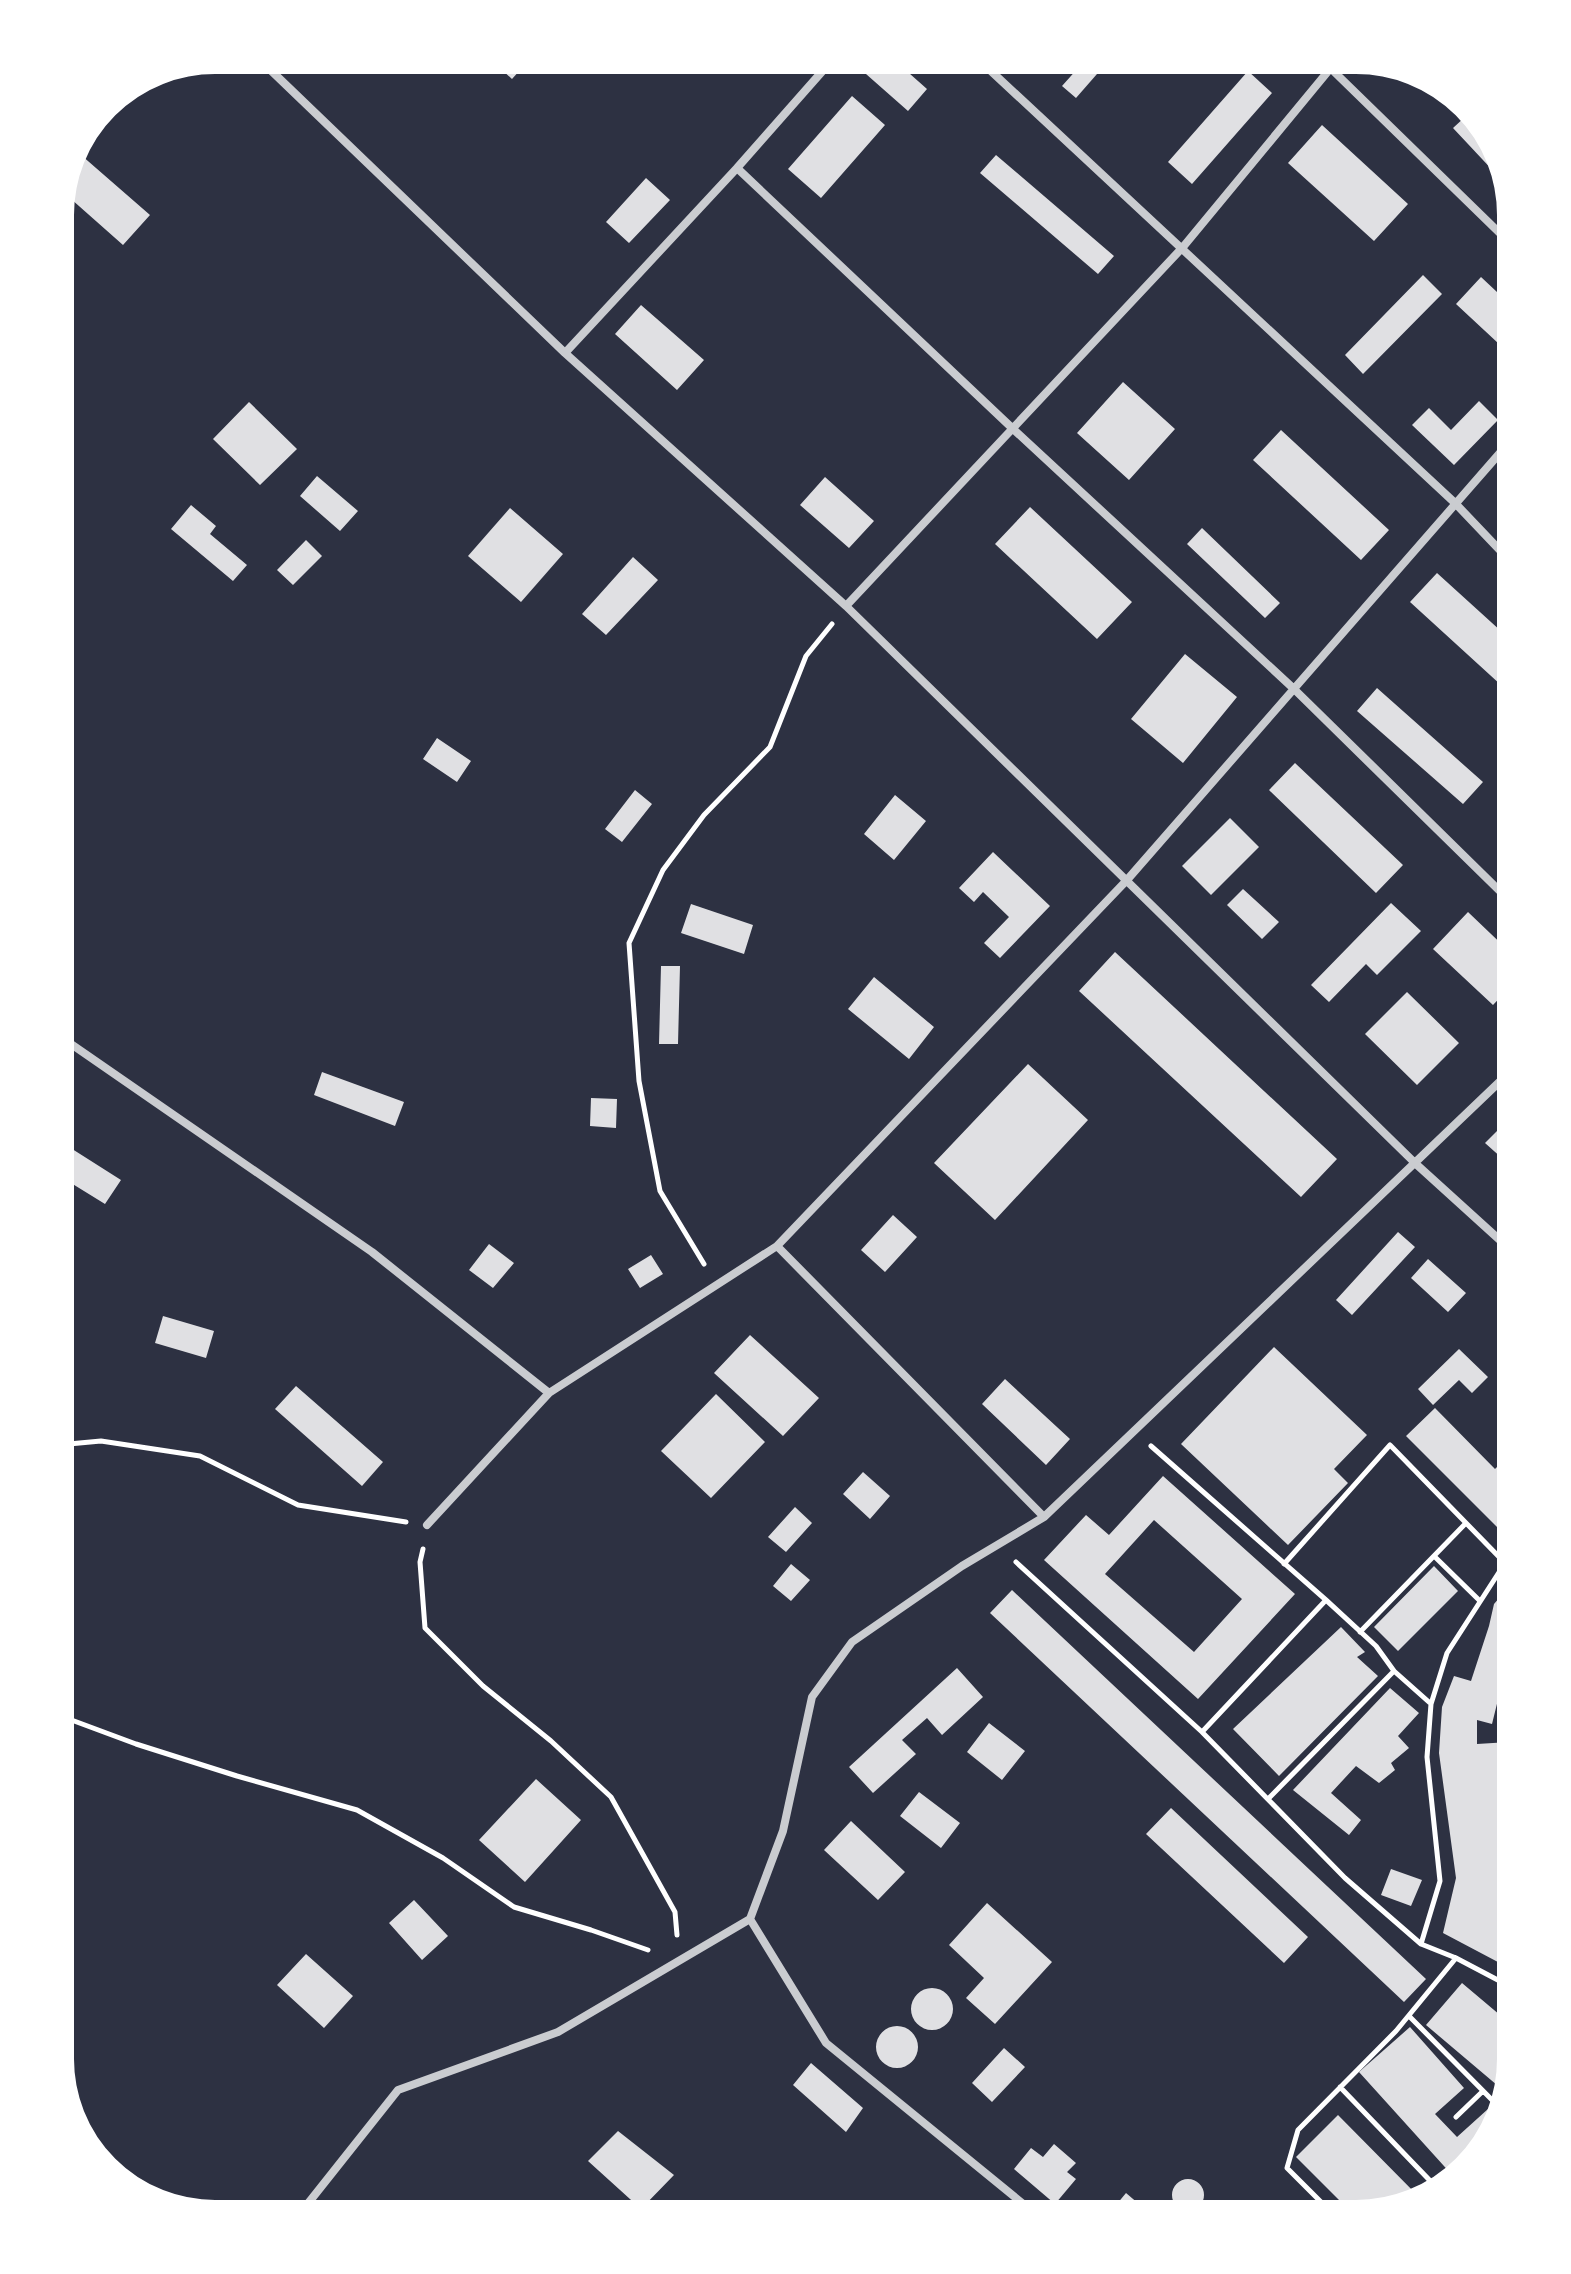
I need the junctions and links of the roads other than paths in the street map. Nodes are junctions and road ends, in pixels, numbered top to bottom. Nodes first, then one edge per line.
1 (273, 72) edge
2 (822, 72) edge
3 (992, 72) edge
4 (1328, 72) edge
5 (1335, 72) edge
6 (737, 168) junction
7 (1499, 232) edge
8 (1183, 247) junction
9 (565, 353) junction
10 (1011, 427) junction
11 (1499, 454) edge
12 (1455, 503) junction
13 (1499, 549) edge
14 (846, 606) junction
15 (1294, 689) junction
16 (1127, 880) junction
17 (1499, 890) edge
18 (72, 1045) edge
19 (1499, 1083) edge
20 (1416, 1164) junction
21 (1499, 1239) edge
22 (777, 1246) junction
23 (549, 1393) junction
24 (1044, 1517) junction
25 (427, 1525) road end
26 (750, 1919) junction
27 (309, 2202) edge
28 (1021, 2202) edge

1 - 9 street
2 - 6 street
3 - 8 street
4 - 8 street
5 - 7 street
6 - 9 street
6 - 10 street
8 - 10 street
8 - 12 street
9 - 14 street
10 - 14 street
10 - 15 street
11 - 12 street
12 - 13 street
12 - 15 street
14 - 16 street
15 - 16 street
15 - 17 street
16 - 20 street
16 - 22 street
18 - 23 street
19 - 20 street
20 - 21 street
20 - 24 street
22 - 23 street
22 - 24 street
23 - 25 street
24 - 26 street
26 - 27 street
26 - 28 street

